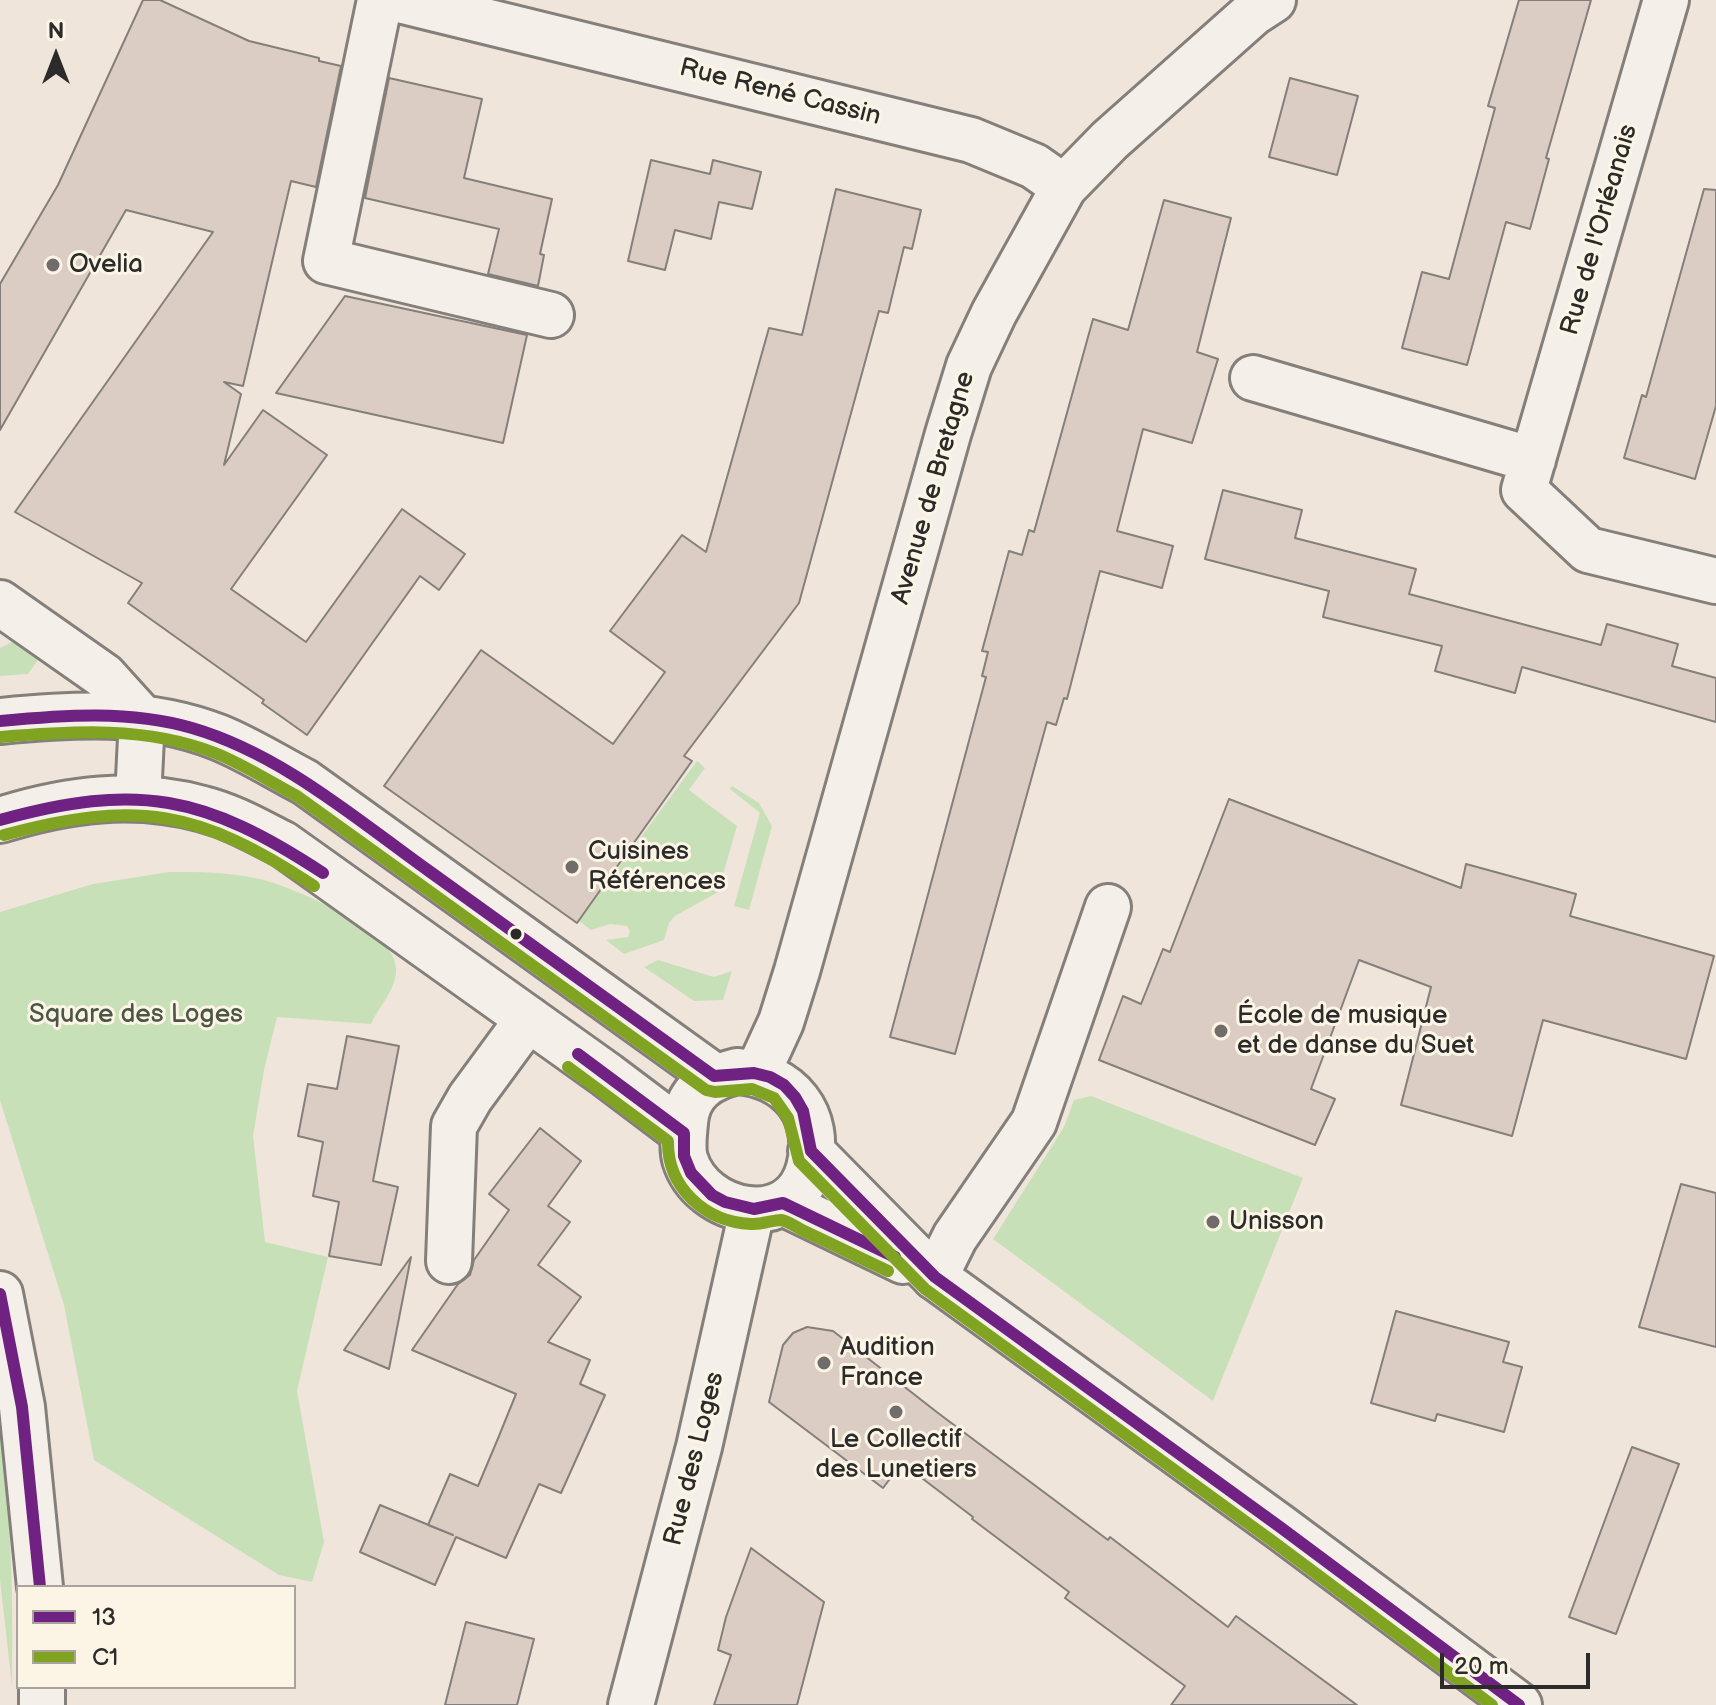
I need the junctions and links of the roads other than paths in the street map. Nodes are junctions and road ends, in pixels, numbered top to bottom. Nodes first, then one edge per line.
1 (380, 0) edge
2 (399, 0) edge
3 (1273, 0) edge
4 (1666, 0) edge
5 (491, 11) edge
6 (1064, 187) junction
7 (551, 315) dead end
8 (1253, 378) dead end
9 (1533, 460) junction
10 (1716, 581) edge
11 (0, 603) edge
12 (142, 718) junction
13 (0, 721) edge
14 (138, 798) junction
15 (0, 820) edge
16 (1108, 907) dead end
17 (528, 1019) junction
18 (758, 1072) junction
19 (714, 1076) junction
20 (684, 1133) junction
21 (811, 1151) junction
22 (767, 1207) junction
23 (449, 1261) dead end
24 (935, 1277) junction
25 (0, 1294) edge
26 (40, 1585) edge
27 (631, 1705) edge
28 (1519, 1705) edge

1 - 7 street
2 - 5 street, Rue René Cassin
3 - 6 street, Avenue de Bretagne
4 - 9 street, Rue de l'Orléanais
5 - 6 street, Rue René Cassin
6 - 18 street, Avenue de Bretagne
8 - 9 street
9 - 10 street, Rue de l'Orléanais
11 - 12 street
12 - 13 street
12 - 14 street
12 - 19 street
14 - 15 street
14 - 17 street
16 - 24 street
17 - 20 street
17 - 23 street
18 - 19 street
18 - 21 street
19 - 20 street
20 - 22 street
21 - 22 street
21 - 24 street
22 - 24 street
22 - 27 street, Rue des Loges
24 - 28 street
25 - 26 street

